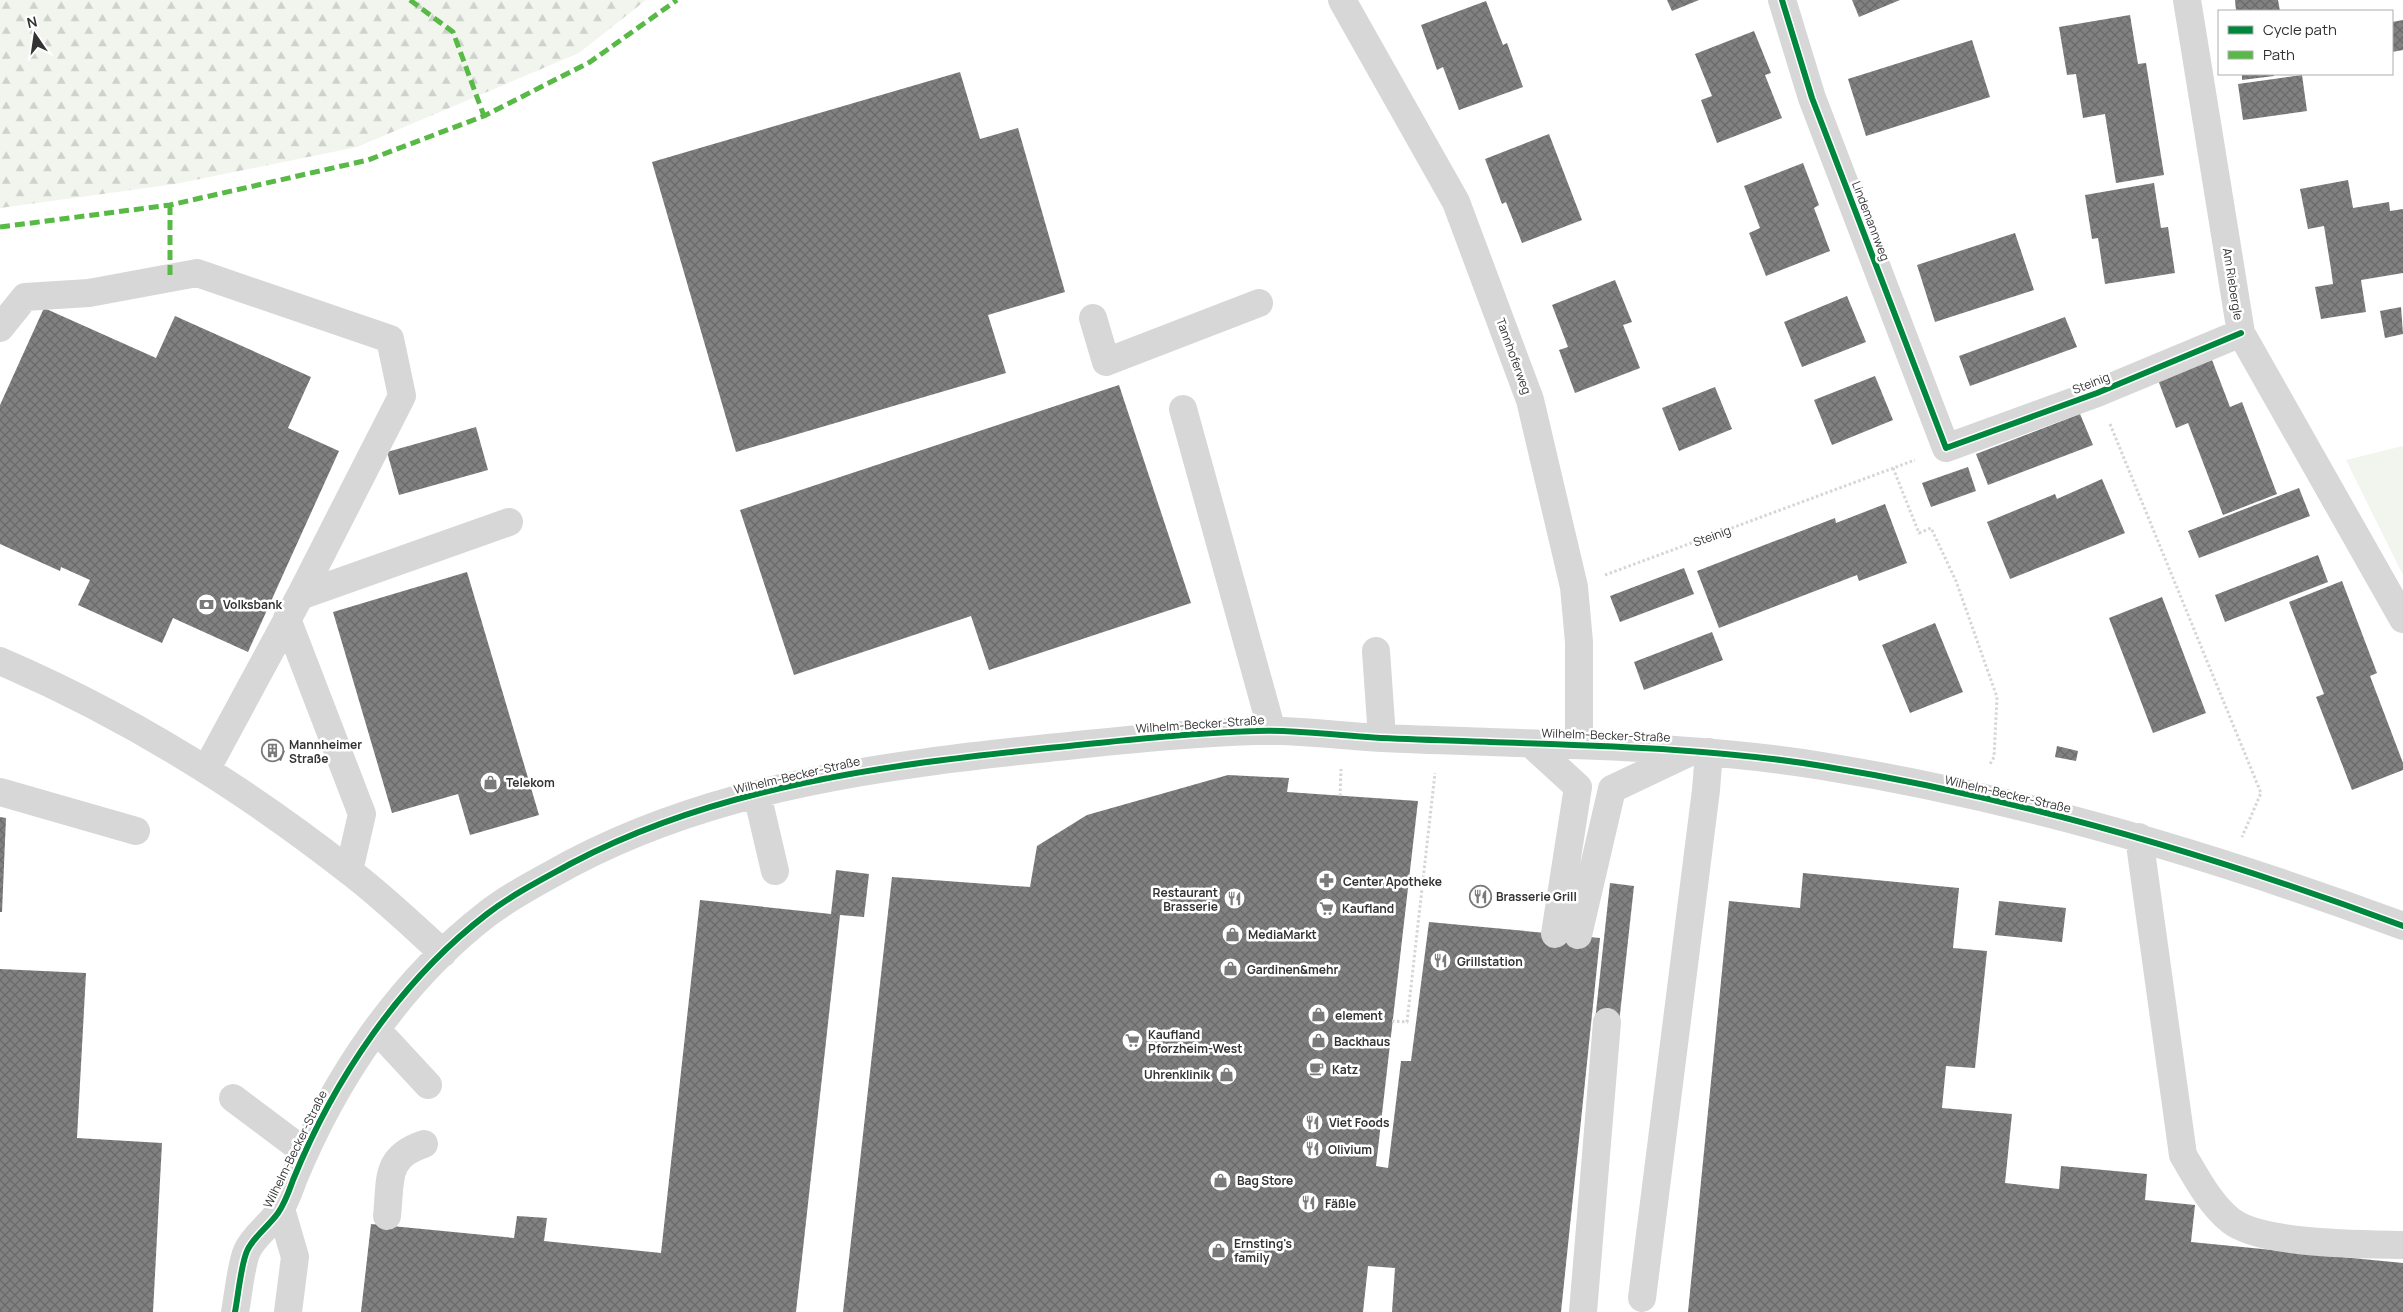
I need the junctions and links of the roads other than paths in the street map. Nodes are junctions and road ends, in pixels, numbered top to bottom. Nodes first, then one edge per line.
1 (1342, 0) edge
2 (1782, 0) edge
3 (2187, 0) edge
4 (1259, 303) dead end
5 (1092, 318) dead end
6 (0, 328) edge
7 (2241, 333) junction
8 (1183, 409) dead end
9 (1946, 448) joint
10 (509, 522) dead end
11 (300, 596) junction
12 (287, 619) junction
13 (2403, 619) edge
14 (1376, 651) dead end
15 (0, 661) edge
16 (1272, 731) junction
17 (1382, 738) junction
18 (1531, 744) junction
19 (1579, 745) junction
20 (1701, 751) junction
21 (206, 770) junction
22 (0, 792) edge
23 (757, 794) junction
24 (136, 831) dead end
25 (2139, 837) junction
26 (350, 871) junction
27 (774, 871) dead end
28 (2403, 926) edge
29 (443, 953) junction
30 (1607, 1022) dead end
31 (377, 1030) junction
32 (428, 1085) dead end
33 (233, 1098) dead end
34 (424, 1144) dead end
35 (304, 1152) junction
36 (281, 1209) junction
37 (387, 1216) dead end
38 (2403, 1245) edge
39 (1642, 1298) dead end
40 (235, 1312) edge
41 (288, 1312) edge
42 (1583, 1312) edge

1 - 19 street, Tannhoferweg
2 - 9 street, Lindemannweg
3 - 7 street, Am Riebergle
4 - 5 street
6 - 11 street
7 - 9 street, Steinig
7 - 13 street, Am Riebergle
8 - 16 street
10 - 11 street
11 - 12 street
12 - 21 street
12 - 26 street
14 - 17 street
15 - 21 street
16 - 17 street, Wilhelm-Becker-Straße
16 - 23 street, Wilhelm-Becker-Straße
17 - 18 street, Wilhelm-Becker-Straße
18 - 19 street, Wilhelm-Becker-Straße
18 - 20 street
19 - 20 street, Wilhelm-Becker-Straße
20 - 25 street, Wilhelm-Becker-Straße
20 - 39 street
21 - 26 street
22 - 24 street
23 - 27 street
23 - 29 street, Wilhelm-Becker-Straße
25 - 28 street, Wilhelm-Becker-Straße
25 - 38 street
26 - 29 street
29 - 31 street, Wilhelm-Becker-Straße
30 - 42 street
31 - 32 street
31 - 35 street, Wilhelm-Becker-Straße
33 - 35 street
34 - 37 street
35 - 36 street, Wilhelm-Becker-Straße
36 - 40 street, Wilhelm-Becker-Straße
36 - 41 street, Wilhelm-Becker-Straße

